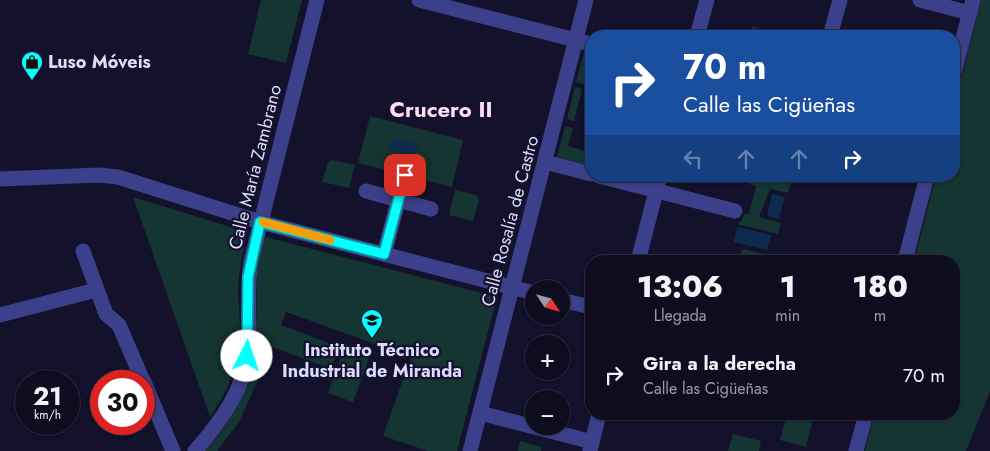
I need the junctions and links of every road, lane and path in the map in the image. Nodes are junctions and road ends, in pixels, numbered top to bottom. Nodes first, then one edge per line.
1 (317, 0) edge
2 (419, 0) edge
3 (586, 0) edge
4 (707, 0) edge
5 (840, 0) edge
6 (920, 0) edge
7 (971, 6) edge
8 (699, 30) edge
9 (832, 30) edge
10 (576, 40) junction
11 (585, 42) edge
12 (960, 49) edge
13 (553, 164) dead end
14 (585, 172) edge
15 (405, 175) dead end
16 (0, 179) edge
17 (635, 182) edge
18 (925, 182) edge
19 (653, 185) edge
20 (366, 191) dead end
21 (398, 200) junction
22 (431, 209) dead end
23 (735, 211) dead end
24 (260, 222) junction
25 (84, 251) dead end
26 (384, 254) junction
27 (639, 255) edge
28 (907, 255) edge
29 (512, 287) junction
30 (96, 290) junction
31 (525, 291) edge
32 (570, 302) edge
33 (585, 306) edge
34 (0, 315) edge
35 (139, 370) edge
36 (155, 409) edge
37 (488, 415) dead end
38 (597, 420) edge
39 (864, 420) edge
40 (587, 445) edge
41 (172, 451) edge
42 (195, 451) edge
43 (470, 451) edge
44 (856, 451) edge

1 - 24 street, Calle María Zambrano
2 - 10 street
3 - 10 street, Calle Rosalía de Castro
4 - 8 street
5 - 9 street
6 - 7 street
7 - 12 street
10 - 11 street
10 - 29 street, Calle Rosalía de Castro
13 - 14 street
15 - 21 street
16 - 24 street
17 - 19 street
18 - 28 street
19 - 23 street
19 - 27 street
20 - 21 street
21 - 22 street
21 - 26 street
24 - 26 street
24 - 42 street, Calle María Zambrano
25 - 30 street
26 - 29 street
29 - 31 street
29 - 43 street, Calle Rosalía de Castro
30 - 34 street
30 - 35 street
32 - 33 street
36 - 41 street
37 - 40 street
38 - 40 street
39 - 44 street

